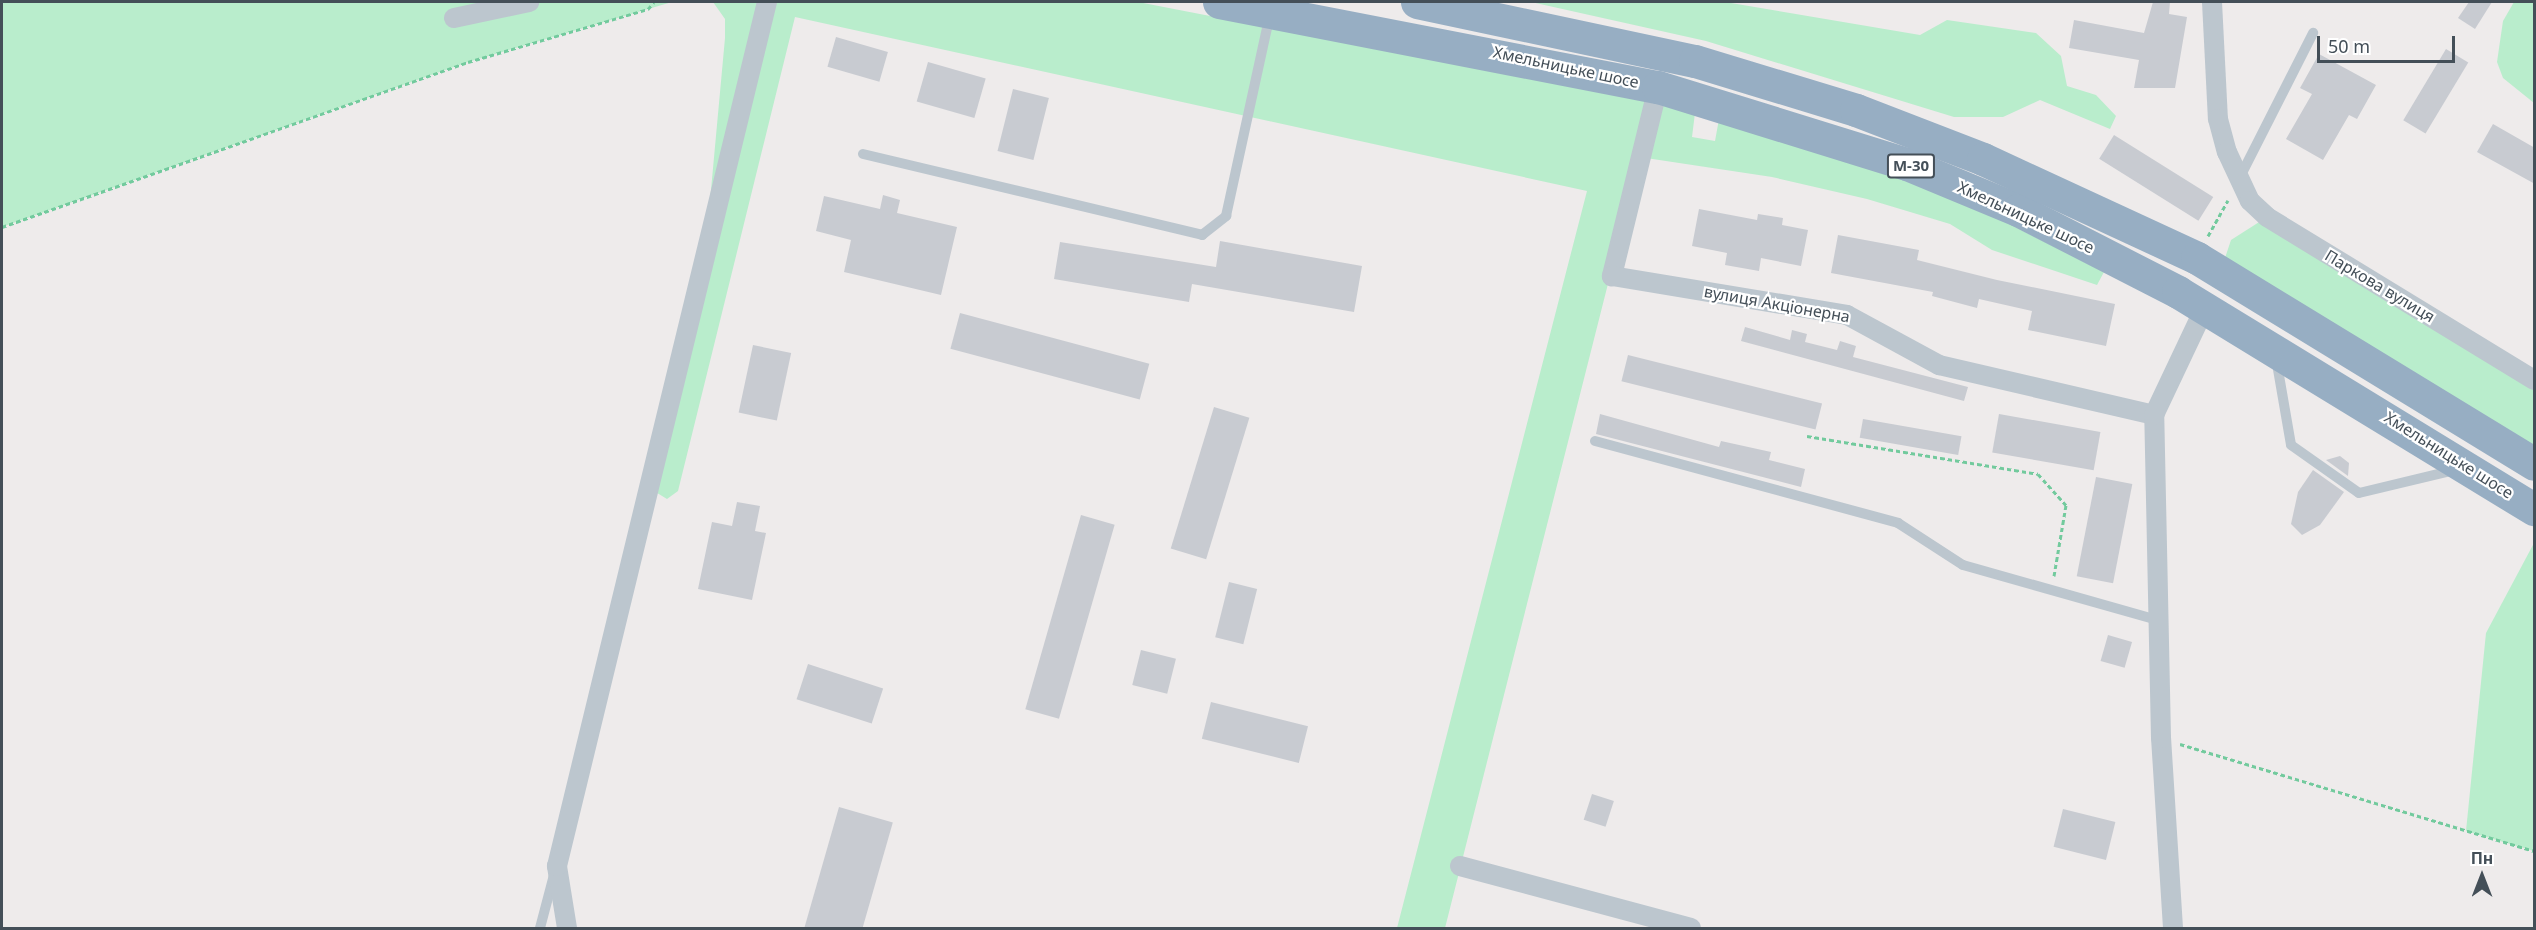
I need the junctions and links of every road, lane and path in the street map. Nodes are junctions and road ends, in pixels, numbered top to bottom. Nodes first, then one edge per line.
1 (529, 2) edge
2 (654, 2) edge
3 (767, 2) edge
4 (1219, 2) edge
5 (1417, 2) edge
6 (2212, 2) edge
7 (1270, 11) junction
8 (454, 18) dead end
9 (2313, 33) dead end
10 (1658, 87) junction
11 (863, 154) dead end
12 (2239, 180) junction
13 (2218, 217) dead end
14 (2, 227) edge
15 (2205, 242) dead end
16 (2224, 274) junction
17 (2205, 308) junction
18 (2274, 346) junction
19 (2535, 380) edge
20 (2154, 415) junction
21 (1806, 436) dead end
22 (1595, 441) dead end
23 (2535, 464) edge
24 (2469, 467) junction
25 (2535, 509) edge
26 (2052, 590) junction
27 (2157, 620) junction
28 (2161, 738) junction
29 (2535, 851) edge
30 (557, 866) junction
31 (1460, 866) dead end
32 (540, 928) edge
33 (567, 928) edge
34 (1691, 928) edge
35 (2173, 928) edge

1 - 8 street
2 - 14 path
3 - 30 street
4 - 7 highway, Хмельницьке шосе / М-30
5 - 16 highway, Хмельницьке шосе / М-30
6 - 12 street, Паркова вулиця
7 - 10 highway, Хмельницьке шосе / М-30
7 - 11 lane
9 - 12 lane
10 - 17 highway, Хмельницьке шосе / М-30
10 - 20 street, вулиця Акціонерна
12 - 19 street, Паркова вулиця
13 - 15 path
16 - 17 highway
16 - 23 highway, Хмельницьке шосе / М-30
17 - 18 highway, Хмельницьке шосе / М-30
17 - 20 street
18 - 24 highway, Хмельницьке шосе / М-30
18 - 24 lane
20 - 27 street
21 - 26 path
22 - 26 lane
24 - 25 highway, Хмельницьке шосе / М-30
26 - 27 lane
27 - 28 street
28 - 29 path
28 - 35 street
30 - 32 lane
30 - 33 street
31 - 34 street

